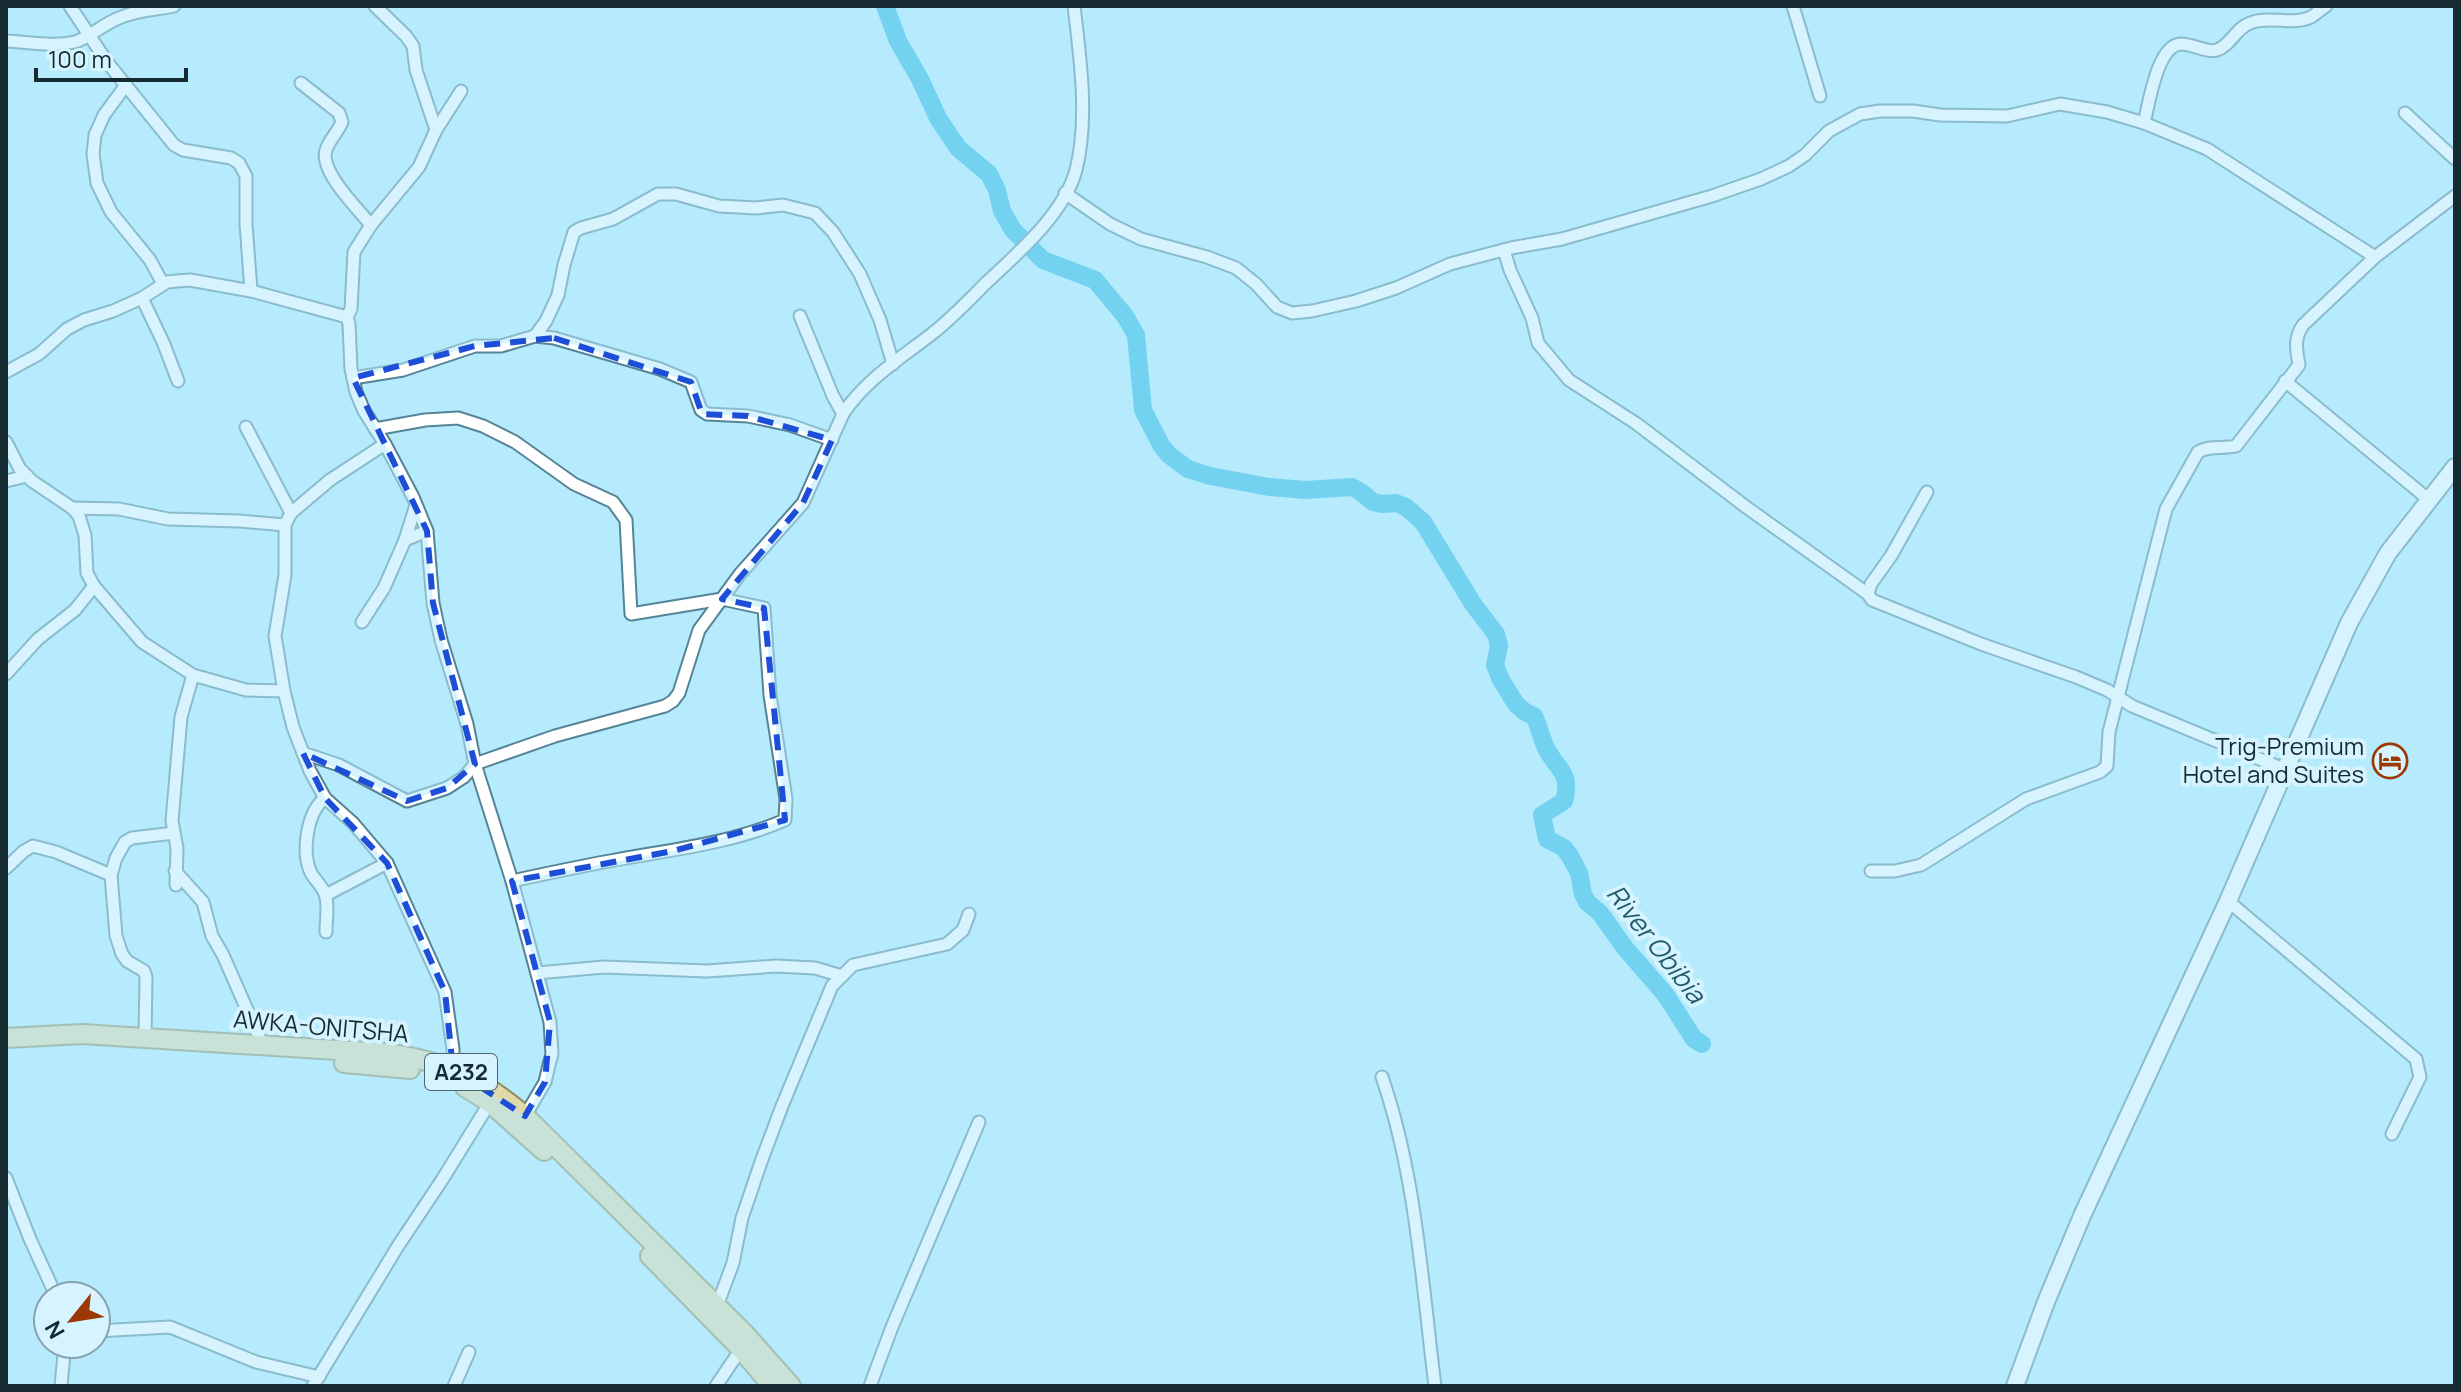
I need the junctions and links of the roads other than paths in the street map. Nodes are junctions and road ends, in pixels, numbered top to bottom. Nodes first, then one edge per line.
1 (70, 6) edge
2 (174, 6) edge
3 (375, 6) edge
4 (1074, 6) edge
5 (1793, 6) edge
6 (2326, 6) edge
7 (87, 34) junction
8 (6, 41) edge
9 (301, 83) dead end
10 (126, 85) junction
11 (461, 91) dead end
12 (1820, 96) dead end
13 (2405, 113) dead end
14 (2144, 123) junction
15 (436, 130) junction
16 (2455, 159) edge
17 (1065, 193) junction
18 (2455, 196) edge
19 (371, 225) junction
20 (1504, 250) junction
21 (2375, 257) junction
22 (163, 284) junction
23 (251, 291) junction
24 (142, 298) junction
25 (800, 316) dead end
26 (347, 317) junction
27 (535, 336) junction
28 (893, 364) junction
29 (6, 372) edge
30 (353, 378) junction
31 (178, 381) dead end
32 (2285, 381) junction
33 (843, 414) junction
34 (246, 427) dead end
35 (375, 429) junction
36 (832, 440) junction
37 (6, 442) edge
38 (385, 444) junction
39 (2455, 467) edge
40 (27, 476) junction
41 (6, 481) edge
42 (1927, 492) dead end
43 (2428, 499) junction
44 (416, 505) junction
45 (72, 508) junction
46 (288, 519) junction
47 (427, 531) junction
48 (405, 540) junction
49 (94, 586) junction
50 (1868, 594) junction
51 (722, 599) junction
52 (362, 622) dead end
53 (6, 674) edge
54 (193, 675) junction
55 (284, 691) junction
56 (2117, 698) junction
57 (303, 753) junction
58 (475, 764) junction
59 (2286, 770) junction
60 (325, 798) junction
61 (174, 833) junction
62 (387, 863) junction
63 (6, 868) edge
64 (175, 871) junction
65 (1871, 871) dead end
66 (111, 875) junction
67 (512, 881) junction
68 (176, 885) dead end
69 (326, 895) junction
70 (2228, 901) junction
71 (969, 914) dead end
72 (326, 932) dead end
73 (537, 973) junction
74 (842, 976) junction
75 (145, 1037) junction
76 (6, 1038) edge
77 (263, 1046) junction
78 (6, 1048) edge
79 (453, 1069) junction
80 (1382, 1077) dead end
81 (493, 1097) junction
82 (525, 1116) junction
83 (979, 1122) dead end
84 (2392, 1134) dead end
85 (6, 1178) edge
86 (49, 1280) edge
87 (717, 1306) junction
88 (112, 1330) edge
89 (741, 1349) junction
90 (469, 1352) dead end
91 (63, 1360) edge
92 (316, 1382) edge
93 (61, 1386) edge
94 (454, 1386) edge
95 (716, 1386) edge
96 (772, 1386) edge
97 (791, 1386) edge
98 (870, 1386) edge
99 (1435, 1386) edge
100 (2015, 1386) edge

1 - 7 street
2 - 7 street
3 - 15 street
4 - 17 street
5 - 12 street
6 - 14 street
7 - 8 street
7 - 10 street
9 - 19 street
10 - 22 street
10 - 23 street
11 - 15 street
13 - 16 street
14 - 20 street
14 - 21 street
15 - 19 street
17 - 20 street
17 - 28 street
18 - 21 street
19 - 26 street
20 - 50 street
21 - 32 street
22 - 23 street
22 - 24 street
23 - 26 street
24 - 29 street
24 - 31 street
25 - 33 street
26 - 30 street
27 - 28 street
27 - 30 street
27 - 36 street
28 - 33 street
30 - 35 street
32 - 43 street
32 - 56 street
33 - 36 street
34 - 46 street
35 - 38 street
35 - 51 street
36 - 51 street
37 - 40 street
38 - 44 street
38 - 46 street
39 - 43 main road
40 - 41 street
40 - 45 street
42 - 50 street
43 - 59 main road
44 - 47 street
44 - 48 street
45 - 46 street
45 - 49 street
46 - 55 street
47 - 48 street
47 - 58 street
48 - 52 street
49 - 53 street
49 - 54 street
50 - 56 street
51 - 58 street
51 - 67 street
54 - 55 street
54 - 61 street
55 - 57 street
56 - 59 street
56 - 65 street
57 - 58 street
57 - 60 street
58 - 67 street
59 - 70 main road
60 - 62 street
60 - 69 street
61 - 64 street
61 - 66 street
62 - 69 street
62 - 79 street
63 - 66 street
64 - 68 street
64 - 77 street
66 - 75 street
67 - 73 street
69 - 72 street
70 - 84 street
70 - 100 main road
71 - 74 street
73 - 74 street
73 - 82 street
74 - 87 street
75 - 76 main road, AWKA-ONITSHA / A232
75 - 77 main road, AWKA-ONITSHA / A232
77 - 79 main road, AWKA-ONITSHA / A232
78 - 81 main road, AWKA-ONITSHA / A232
79 - 81 main road, AWKA-ONITSHA / A232
80 - 99 street
81 - 82 main road, AWKA-ONITSHA / A232
81 - 89 main road, AWKA-ONITSHA / A232
81 - 92 street
82 - 87 main road, AWKA-ONITSHA / A232
83 - 98 street
85 - 86 street
87 - 97 main road, AWKA-ONITSHA / A232
88 - 92 street
89 - 95 street
89 - 96 main road, AWKA-ONITSHA / A232
90 - 94 street
91 - 93 street

